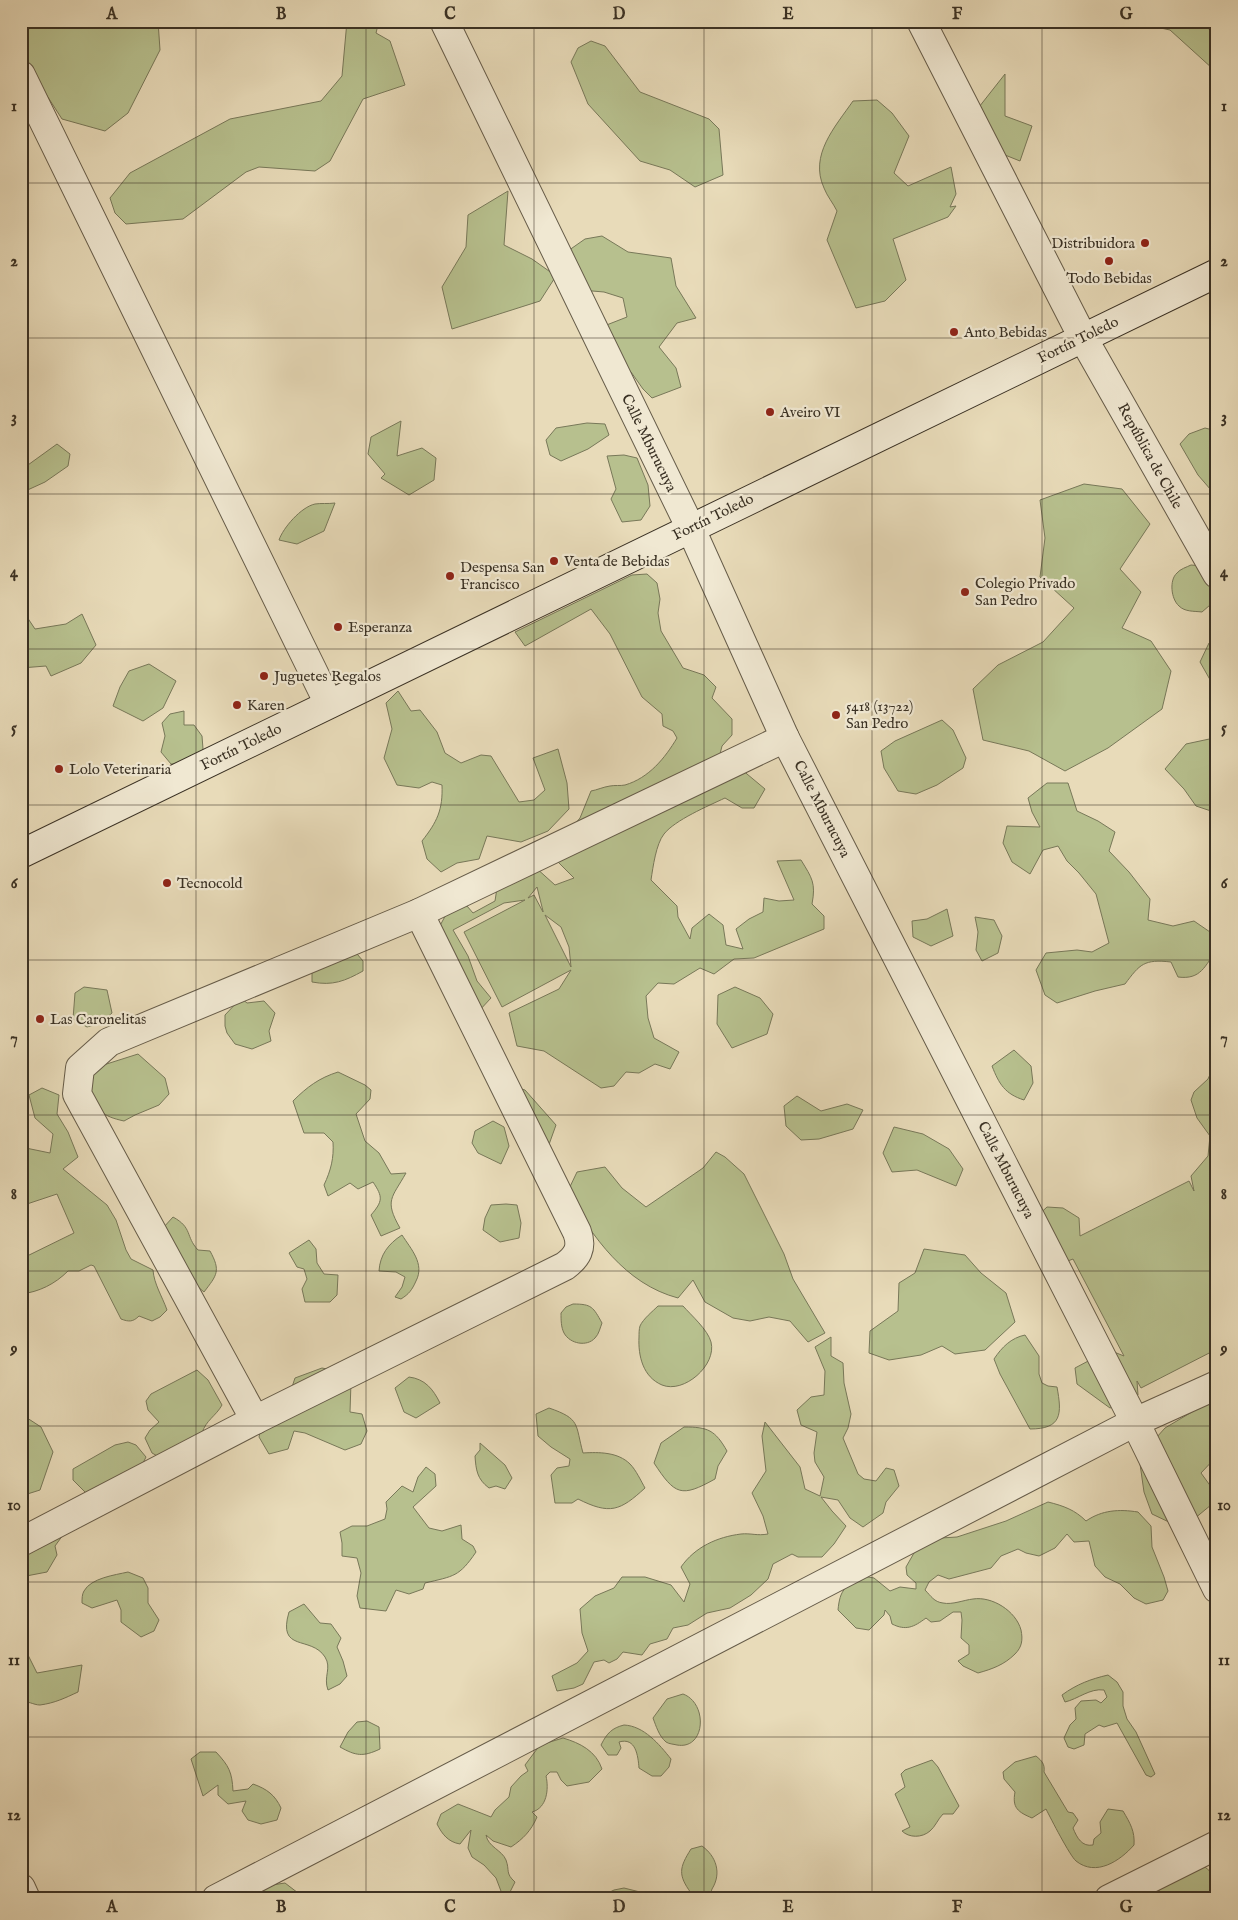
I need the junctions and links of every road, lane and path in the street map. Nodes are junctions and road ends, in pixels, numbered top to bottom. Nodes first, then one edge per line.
1 (444, 21) edge
2 (921, 21) edge
3 (21, 75) edge
4 (1217, 273) edge
5 (1083, 338) junction
6 (691, 528) junction
7 (1217, 574) edge
8 (329, 704) junction
9 (785, 738) junction
10 (21, 854) edge
11 (419, 913) junction
12 (1217, 1385) edge
13 (255, 1420) junction
14 (1135, 1422) junction
15 (21, 1542) edge
16 (1217, 1589) edge
17 (1217, 1845) edge
18 (21, 1888) edge
19 (26, 1899) edge
20 (216, 1899) edge
21 (1109, 1899) edge

1 - 6 street, Calle Mburucuya
2 - 5 street, República de Chile
3 - 8 street
4 - 5 street, Fortín Toledo
5 - 6 street, Fortín Toledo
5 - 7 street, República de Chile
6 - 8 street, Fortín Toledo
6 - 9 street, Calle Mburucuya
8 - 10 street, Fortín Toledo
9 - 11 street
9 - 14 street, Calle Mburucuya
11 - 13 street
11 - 13 street
12 - 14 street
13 - 15 street
14 - 16 street, Calle Mburucuya
14 - 20 street
17 - 21 street
18 - 19 street

